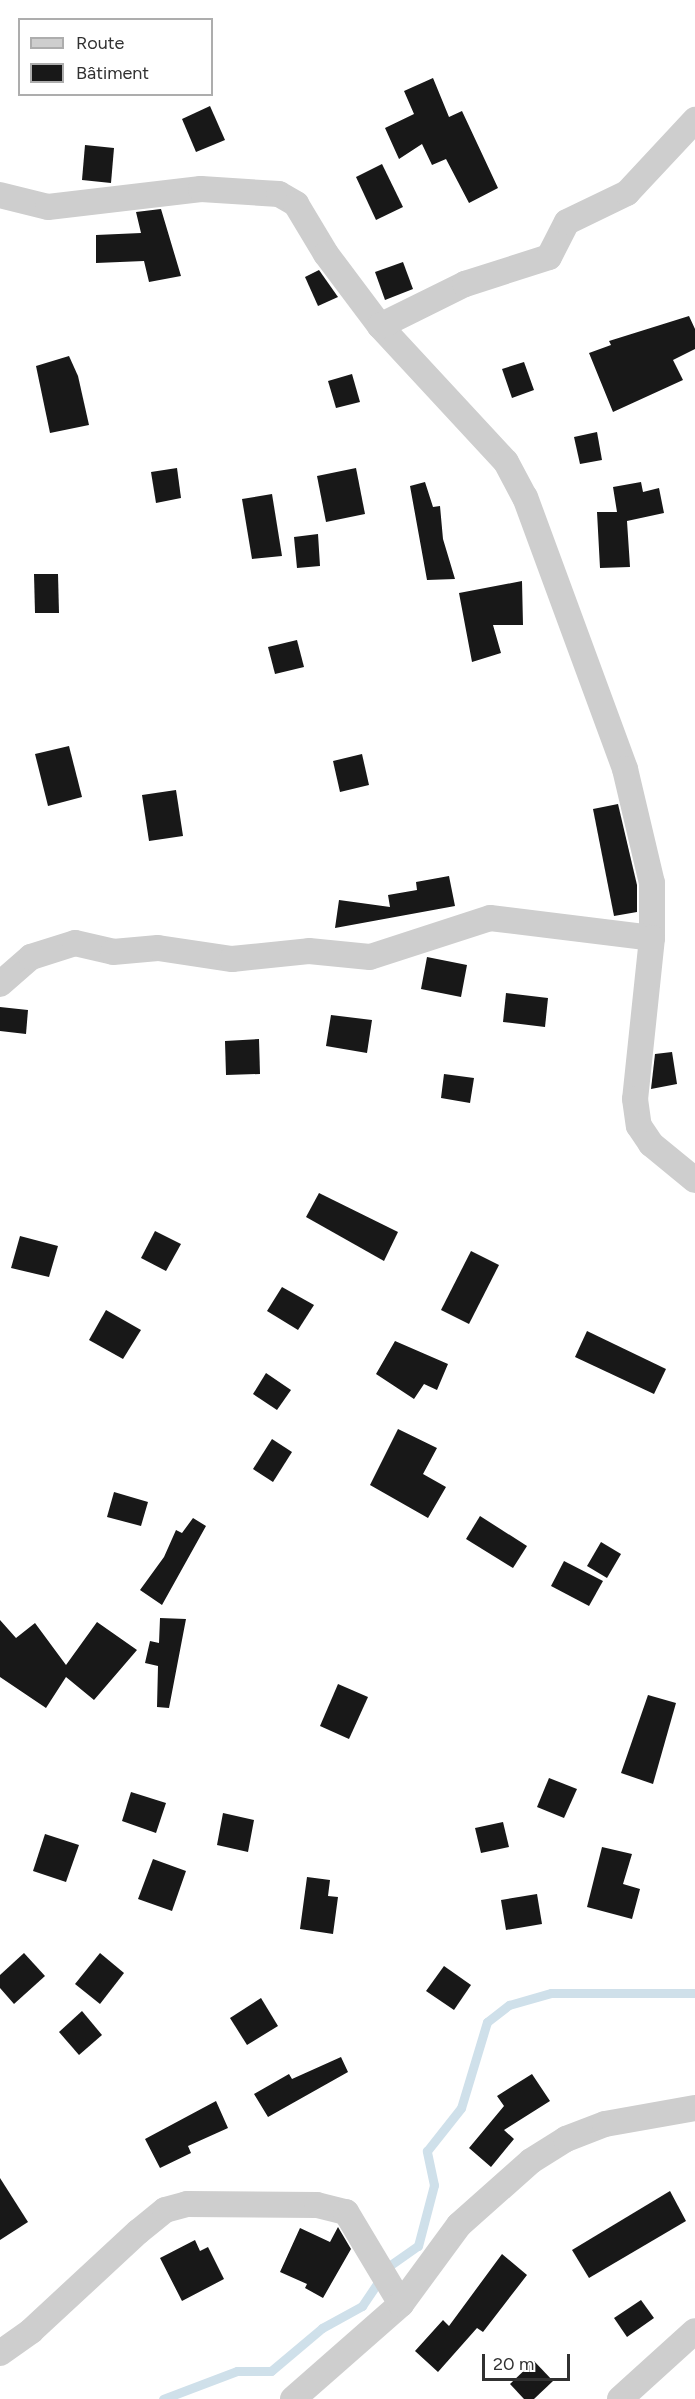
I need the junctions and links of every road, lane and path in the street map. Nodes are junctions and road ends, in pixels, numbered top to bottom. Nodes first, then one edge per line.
1 (695, 120) edge
2 (0, 195) edge
3 (380, 326) junction
4 (652, 938) junction
5 (0, 984) edge
6 (695, 1180) edge
7 (695, 2108) edge
8 (402, 2304) junction
9 (695, 2331) edge
10 (0, 2353) edge
11 (293, 2399) edge
12 (620, 2399) edge

1 - 3 street
2 - 3 street
3 - 4 street
4 - 5 street
4 - 6 street
7 - 8 street
8 - 10 street
8 - 11 street
9 - 12 street

